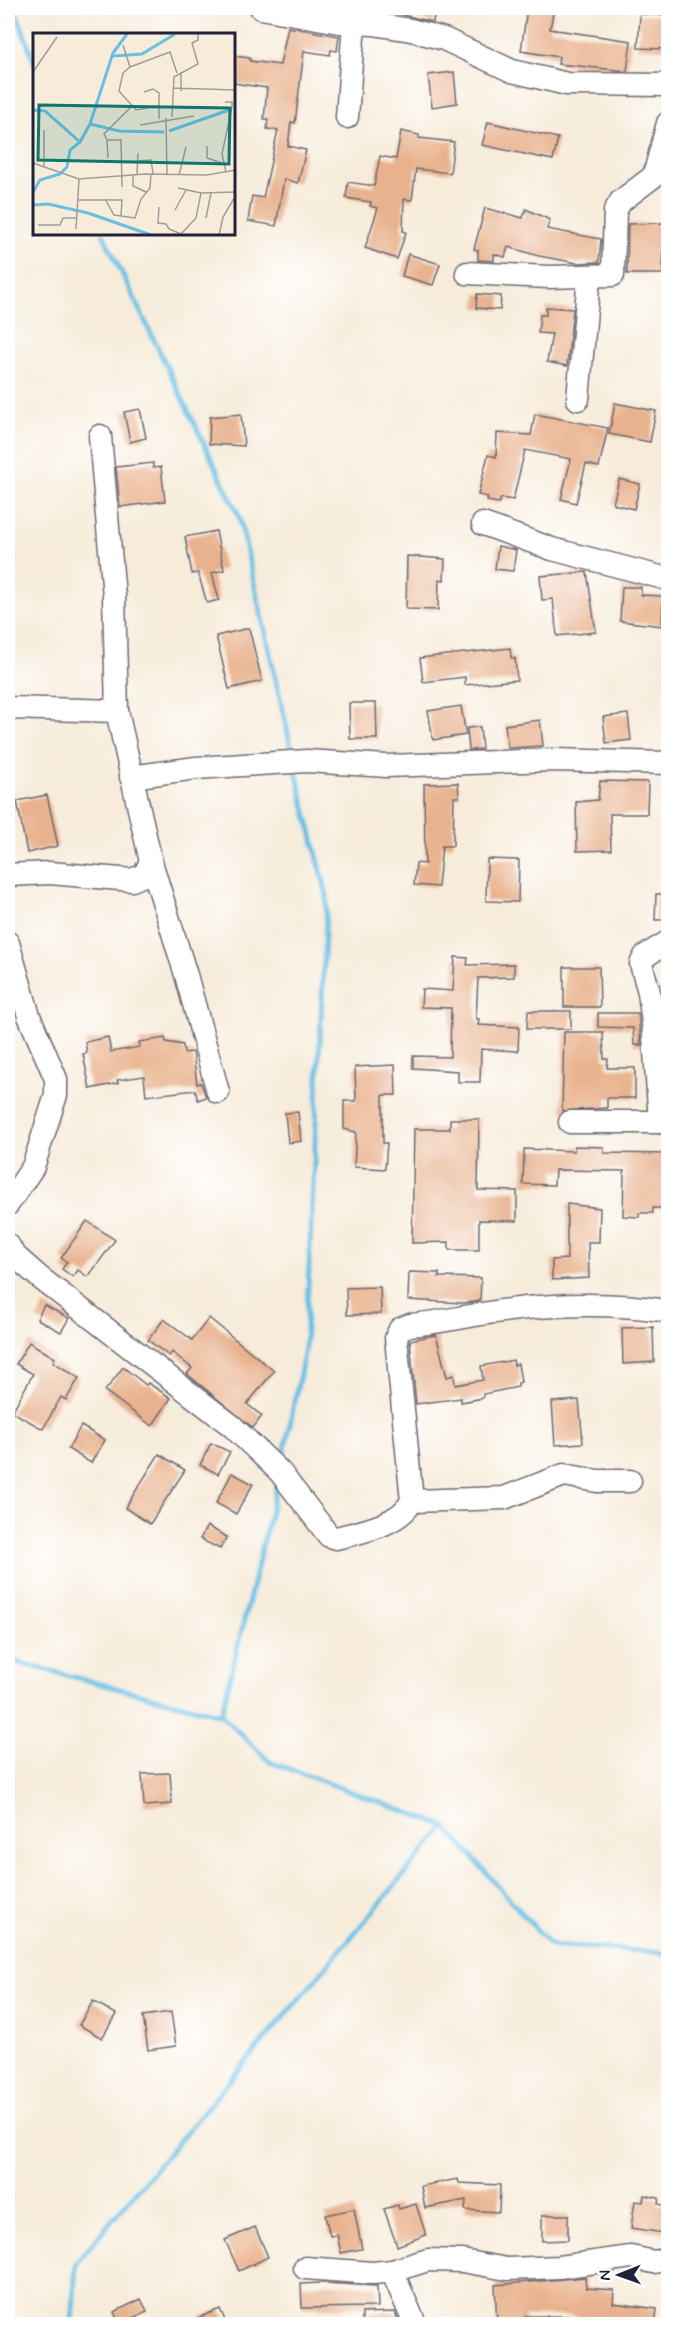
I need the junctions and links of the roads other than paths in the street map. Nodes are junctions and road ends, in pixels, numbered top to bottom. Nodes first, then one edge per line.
1 (261, 8) edge
2 (354, 23) junction
3 (669, 85) edge
4 (347, 117) dead end
5 (669, 123) edge
6 (467, 273) dead end
7 (590, 277) junction
8 (578, 399) dead end
9 (100, 436) dead end
10 (483, 524) dead end
11 (669, 579) edge
12 (8, 708) edge
13 (117, 711) junction
14 (669, 763) edge
15 (131, 777) junction
16 (150, 862) junction
17 (8, 875) edge
18 (669, 942) edge
19 (8, 943) edge
20 (218, 1092) dead end
21 (570, 1122) dead end
22 (664, 1122) edge
23 (8, 1204) edge
24 (8, 1245) edge
25 (669, 1311) edge
26 (630, 1481) dead end
27 (412, 1502) junction
28 (669, 2259) edge
29 (305, 2268) dead end
30 (392, 2271) junction
31 (415, 2325) edge

1 - 2 street
2 - 3 street
2 - 4 street
5 - 7 street
6 - 7 street
7 - 8 street
9 - 13 street
10 - 11 street
12 - 13 street
13 - 15 street
14 - 15 street
15 - 16 street
16 - 17 street
16 - 20 street
18 - 22 street
19 - 23 street
21 - 22 street
24 - 27 street
25 - 27 street
26 - 27 street
28 - 30 street
29 - 30 street
30 - 31 street

